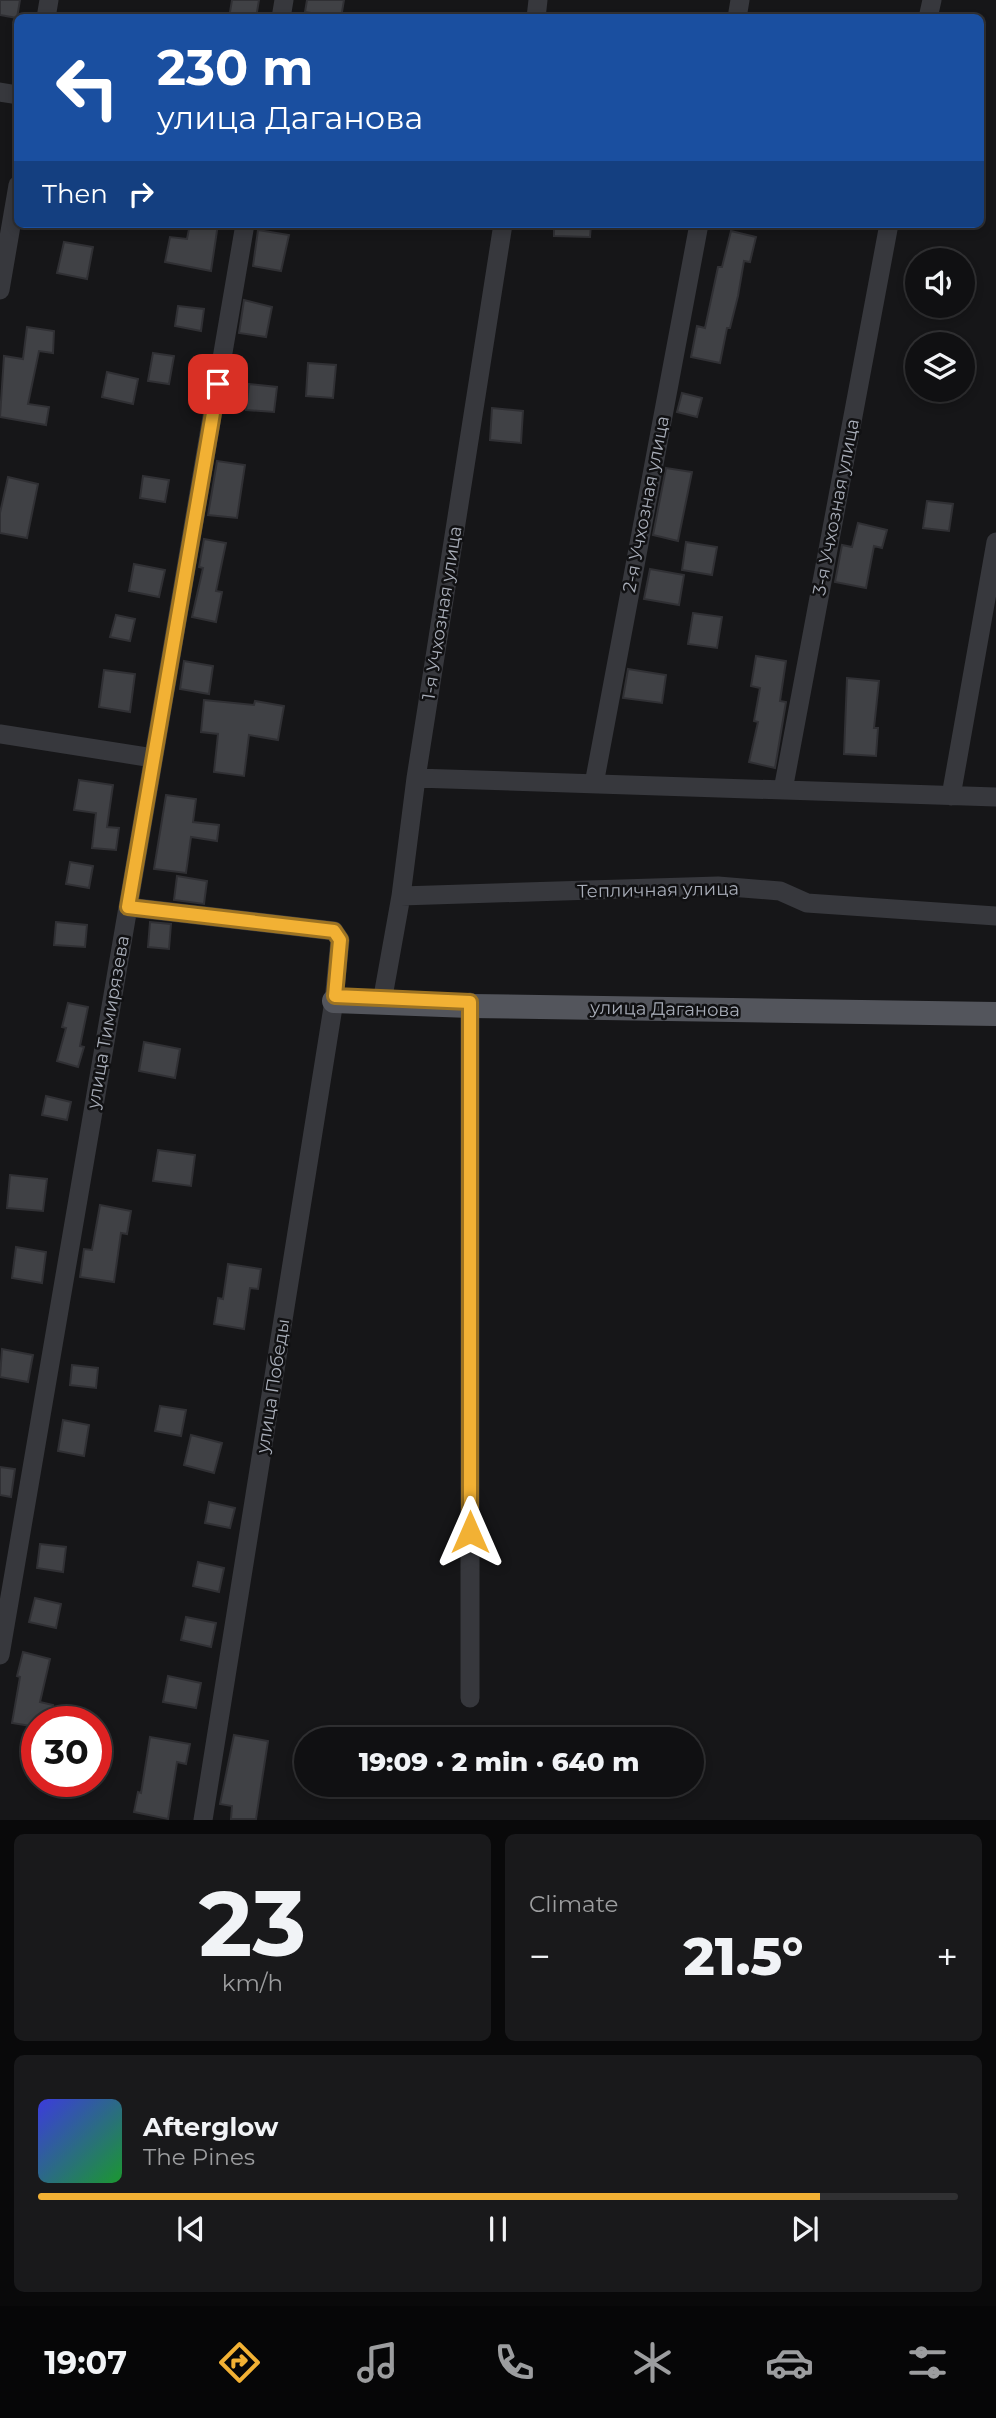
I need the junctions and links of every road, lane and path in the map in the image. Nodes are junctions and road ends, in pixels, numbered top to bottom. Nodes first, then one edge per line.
1 (14, 208) edge
2 (244, 228) edge
3 (502, 228) edge
4 (698, 228) edge
5 (889, 228) edge
6 (0, 290) edge
7 (996, 542) edge
8 (0, 734) edge
9 (153, 758) junction
10 (416, 778) junction
11 (594, 783) junction
12 (783, 790) junction
13 (951, 796) junction
14 (996, 797) edge
15 (401, 896) junction
16 (128, 907) junction
17 (996, 916) edge
18 (335, 998) junction
19 (383, 1000) junction
20 (470, 1004) junction
21 (996, 1012) edge
22 (0, 1655) edge
23 (470, 1698) dead end
24 (203, 1819) edge

1 - 6 street
2 - 9 street, улица Тимирязева
3 - 10 street, 1-я Учхозная улица
4 - 11 street, 2-я Учхозная улица
5 - 12 street, 3-я Учхозная улица
7 - 13 street
8 - 9 street
9 - 16 street, улица Тимирязева
10 - 11 street
10 - 15 street, 1-я Учхозная улица
11 - 12 street
12 - 13 street
13 - 14 street
15 - 17 street, Тепличная улица
15 - 19 street, 1-я Учхозная улица
16 - 18 street, улица Победы
16 - 22 street, улица Тимирязева
18 - 19 main road, улица Даганова
18 - 24 street, улица Победы
19 - 20 main road, улица Даганова
20 - 21 main road, улица Даганова
20 - 23 street

